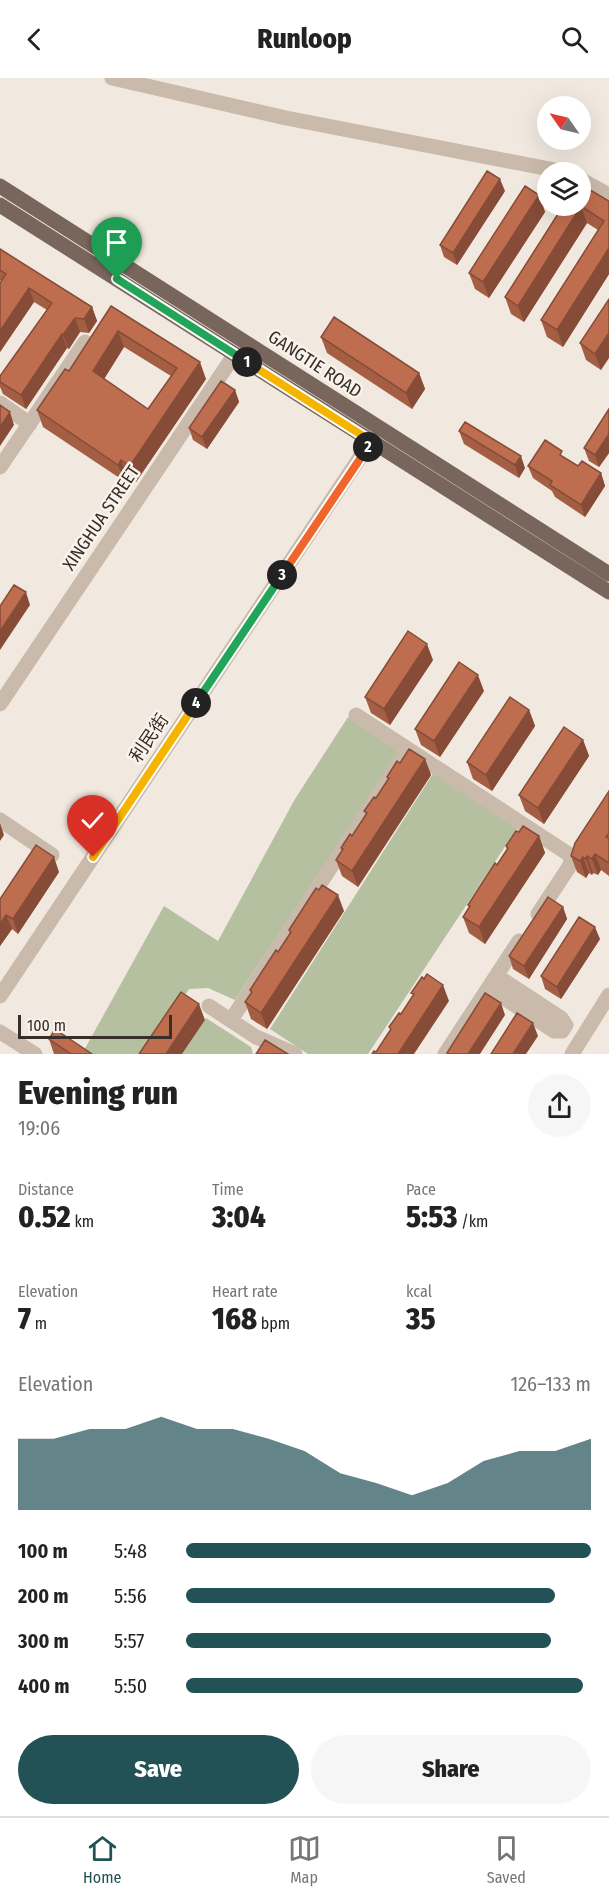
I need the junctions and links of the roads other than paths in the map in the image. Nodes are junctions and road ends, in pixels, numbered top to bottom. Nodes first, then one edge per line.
1 (112, 78) edge
2 (537, 166) edge
3 (591, 185) edge
4 (0, 186) edge
5 (609, 195) edge
6 (0, 205) edge
7 (85, 342) edge
8 (235, 354) junction
9 (0, 403) edge
10 (30, 424) junction
11 (371, 441) junction
12 (0, 467) edge
13 (609, 574) edge
14 (609, 592) edge
15 (0, 704) edge
16 (356, 715) dead end
17 (408, 749) junction
18 (0, 820) edge
19 (52, 855) edge
20 (493, 982) junction
21 (609, 995) edge
22 (0, 996) edge
23 (209, 1006) dead end
24 (609, 1013) edge
25 (231, 1020) junction
26 (0, 1032) edge
27 (582, 1047) edge
28 (269, 1049) edge
29 (35, 1054) edge
30 (295, 1054) edge
31 (445, 1054) edge
32 (572, 1054) edge

1 - 2 street
3 - 5 street
4 - 13 main road, GANGTIE ROAD
6 - 8 main road, GANGTIE ROAD
7 - 10 street
8 - 11 main road, GANGTIE ROAD
8 - 15 street, XINGHUA STREET
9 - 10 street
10 - 12 street
11 - 14 main road, GANGTIE ROAD
11 - 22 street, 利民街
16 - 17 street
17 - 20 street
17 - 25 street
18 - 19 street
20 - 27 street
20 - 31 street
21 - 27 street
23 - 25 street
24 - 27 street
25 - 28 street
26 - 29 street
27 - 32 street
28 - 30 street

